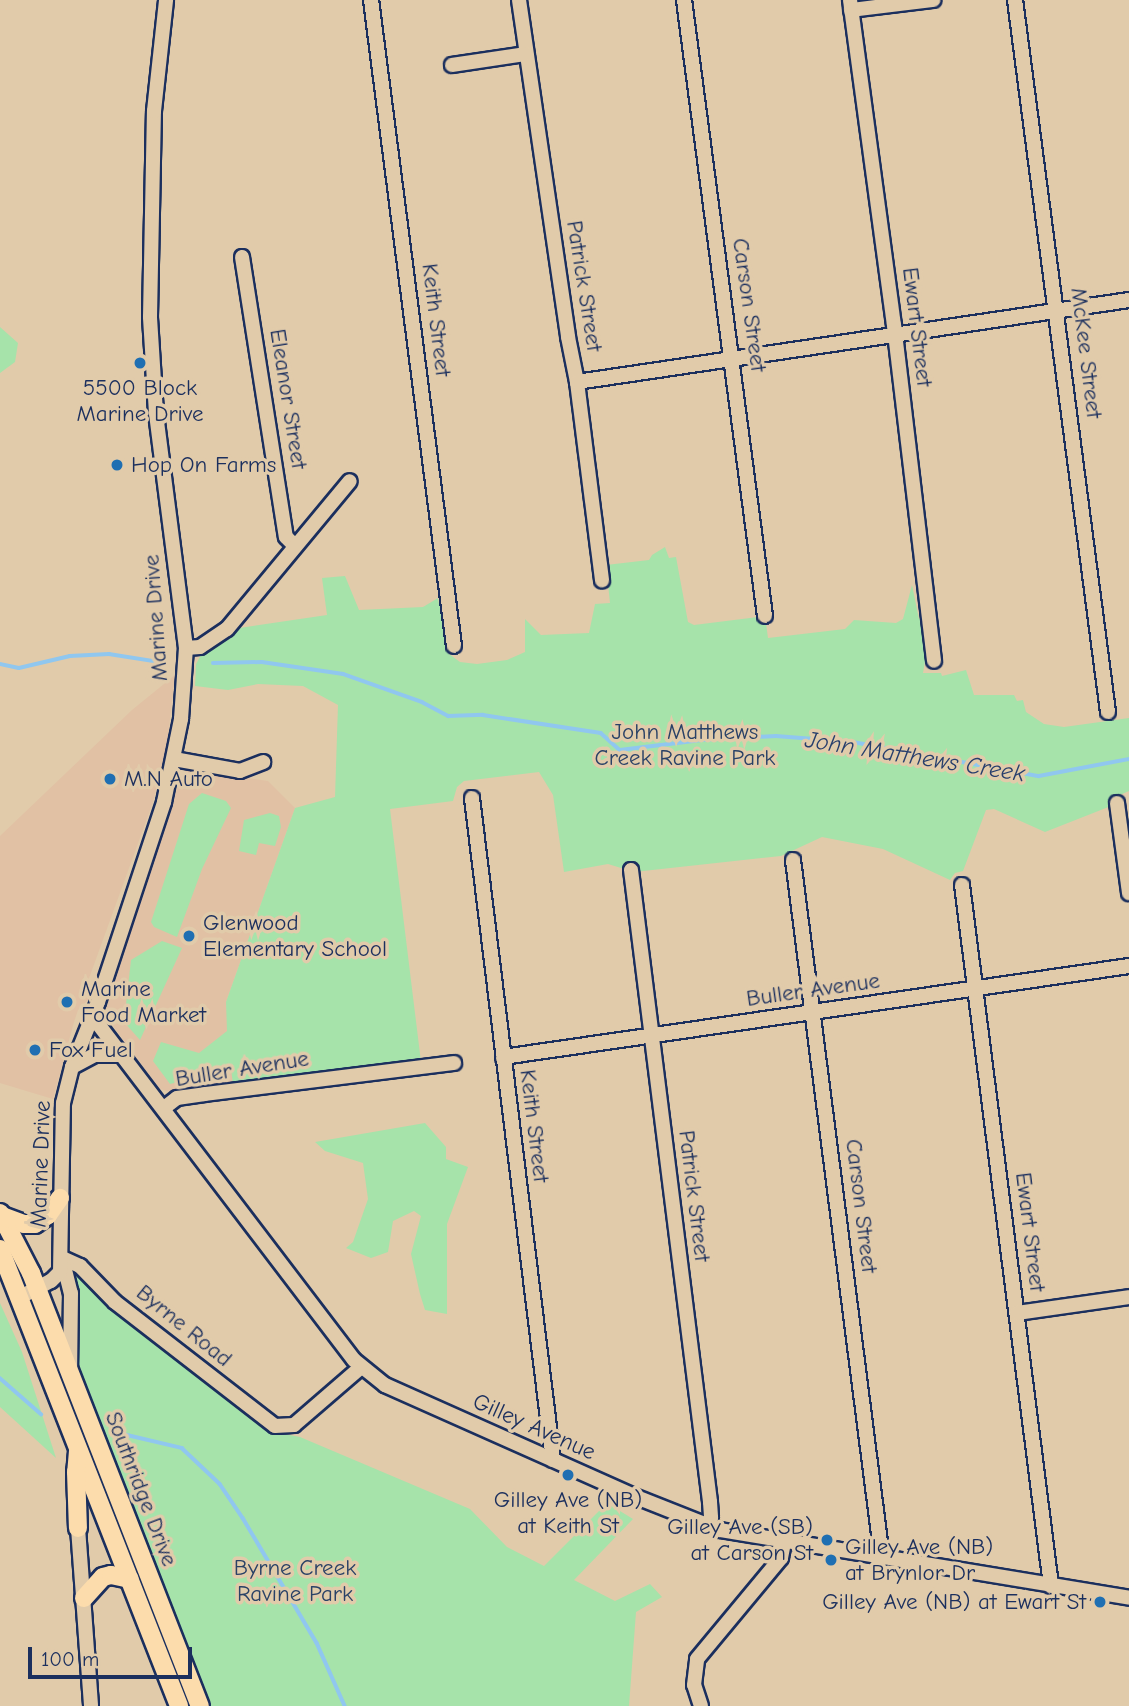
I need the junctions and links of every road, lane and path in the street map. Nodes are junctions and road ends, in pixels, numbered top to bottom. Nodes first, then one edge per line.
1 (166, 0) edge
2 (370, 0) edge
3 (519, 0) edge
4 (684, 0) edge
5 (933, 0) edge
6 (1015, 0) edge
7 (850, 5) edge
8 (526, 54) junction
9 (453, 65) dead end
10 (242, 257) dead end
11 (1129, 300) edge
12 (1058, 310) junction
13 (895, 335) junction
14 (733, 360) junction
15 (577, 382) junction
16 (350, 481) dead end
17 (294, 545) junction
18 (602, 580) dead end
19 (765, 616) dead end
20 (454, 646) dead end
21 (186, 648) junction
22 (934, 661) dead end
23 (1108, 712) dead end
24 (174, 759) junction
25 (263, 762) dead end
26 (472, 798) dead end
27 (1117, 803) dead end
28 (793, 860) dead end
29 (631, 870) dead end
30 (962, 885) dead end
31 (1129, 892) edge
32 (1129, 966) edge
33 (976, 989) junction
34 (813, 1013) junction
35 (92, 1016) junction
36 (651, 1037) junction
37 (124, 1055) junction
38 (503, 1057) junction
39 (454, 1063) dead end
40 (72, 1067) junction
41 (164, 1108) junction
42 (60, 1198) junction
43 (1, 1214) edge
44 (0, 1248) edge
45 (62, 1258) junction
46 (28, 1293) junction
47 (1129, 1297) edge
48 (1017, 1313) junction
49 (360, 1368) junction
50 (70, 1374) junction
51 (78, 1447) junction
52 (553, 1460) junction
53 (707, 1526) junction
54 (78, 1528) joint
55 (784, 1543) junction
56 (882, 1558) junction
57 (130, 1579) junction
58 (1051, 1586) junction
59 (85, 1598) junction
60 (1129, 1598) edge
61 (91, 1706) edge
62 (179, 1706) edge
63 (200, 1706) edge
64 (701, 1706) edge

1 - 21 street, Marine Drive
2 - 20 street, Keith Street
3 - 8 street, Patrick Street
4 - 14 street, Carson Street
5 - 7 street
6 - 12 street, McKee Street
7 - 13 street, Ewart Street
8 - 9 street
8 - 15 street, Patrick Street
10 - 17 street, Eleanor Street
11 - 12 street
12 - 13 street
12 - 23 street, McKee Street
13 - 14 street
13 - 22 street, Ewart Street
14 - 15 street
14 - 19 street, Carson Street
15 - 18 street, Patrick Street
16 - 17 street
17 - 21 street
21 - 24 street, Marine Drive
24 - 25 street
24 - 35 street, Marine Drive
26 - 38 street, Keith Street
27 - 31 street
28 - 34 street, Carson Street
29 - 36 street, Patrick Street
30 - 33 street, Ewart Street
32 - 33 street, Buller Avenue
33 - 34 street, Buller Avenue
33 - 48 street, Ewart Street
34 - 36 street, Buller Avenue
34 - 56 street, Carson Street
35 - 37 street, Gilley Avenue
35 - 40 street, Marine Drive
36 - 38 street, Buller Avenue
36 - 53 street, Patrick Street
37 - 40 street
37 - 41 street, Gilley Avenue
38 - 52 street, Keith Street
39 - 41 street, Buller Avenue
40 - 42 street, Marine Drive
41 - 49 street, Gilley Avenue
42 - 43 main road
42 - 45 street, Marine Drive
43 - 46 main road
44 - 46 main road
45 - 46 street, Marine Drive
45 - 49 street, Byrne Road
45 - 50 street, Marine Drive
46 - 50 main road, Southridge Drive
46 - 51 main road, Southridge Drive
47 - 48 street
48 - 58 street, Ewart Street
49 - 52 street, Gilley Avenue
50 - 63 main road, Southridge Drive
51 - 54 main road
51 - 57 main road, Southridge Drive
52 - 53 street, Gilley Avenue
53 - 55 street, Gilley Avenue
54 - 59 street
55 - 56 street, Gilley Avenue
55 - 64 street
56 - 58 street, Gilley Avenue
57 - 59 main road
57 - 62 main road, Southridge Drive
58 - 60 street, Gilley Avenue
59 - 61 street

